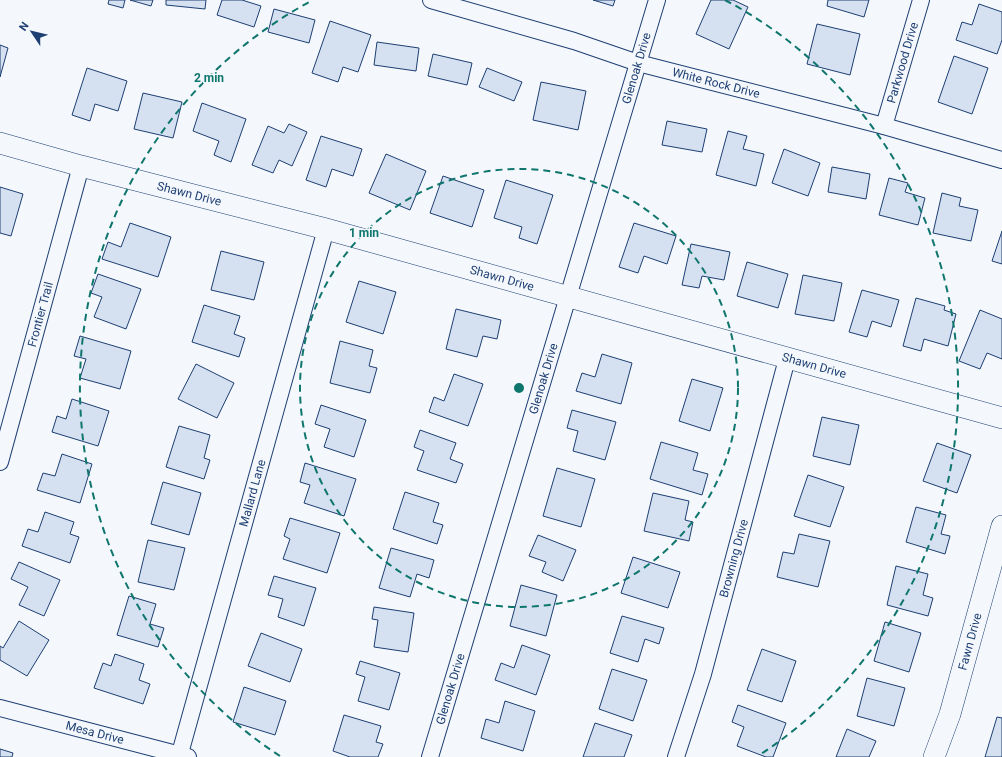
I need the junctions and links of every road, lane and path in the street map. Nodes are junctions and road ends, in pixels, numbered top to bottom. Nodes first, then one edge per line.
1 (431, 0) edge
2 (657, 0) edge
3 (921, 0) edge
4 (638, 63) junction
5 (884, 126) junction
6 (0, 143) edge
7 (1002, 160) edge
8 (81, 166) junction
9 (326, 229) junction
10 (568, 298) junction
11 (787, 359) junction
12 (1002, 418) edge
13 (0, 462) edge
14 (1002, 526) edge
15 (0, 708) edge
16 (182, 756) edge
17 (430, 757) edge
18 (676, 757) edge
19 (934, 757) edge

1 - 4 street, White Rock Drive
2 - 4 street, Glenoak Drive
3 - 5 street, Parkwood Drive
4 - 5 street, White Rock Drive
4 - 10 street, Glenoak Drive
5 - 7 street, White Rock Drive
6 - 8 street, Shawn Drive
8 - 9 street, Shawn Drive
8 - 13 street, Frontier Trail
9 - 10 street, Shawn Drive
9 - 16 street, Mallard Lane
10 - 11 street, Shawn Drive
10 - 17 street, Glenoak Drive
11 - 12 street, Shawn Drive
11 - 18 street, Browning Drive
14 - 19 street, Fawn Drive
15 - 16 street, Mesa Drive

